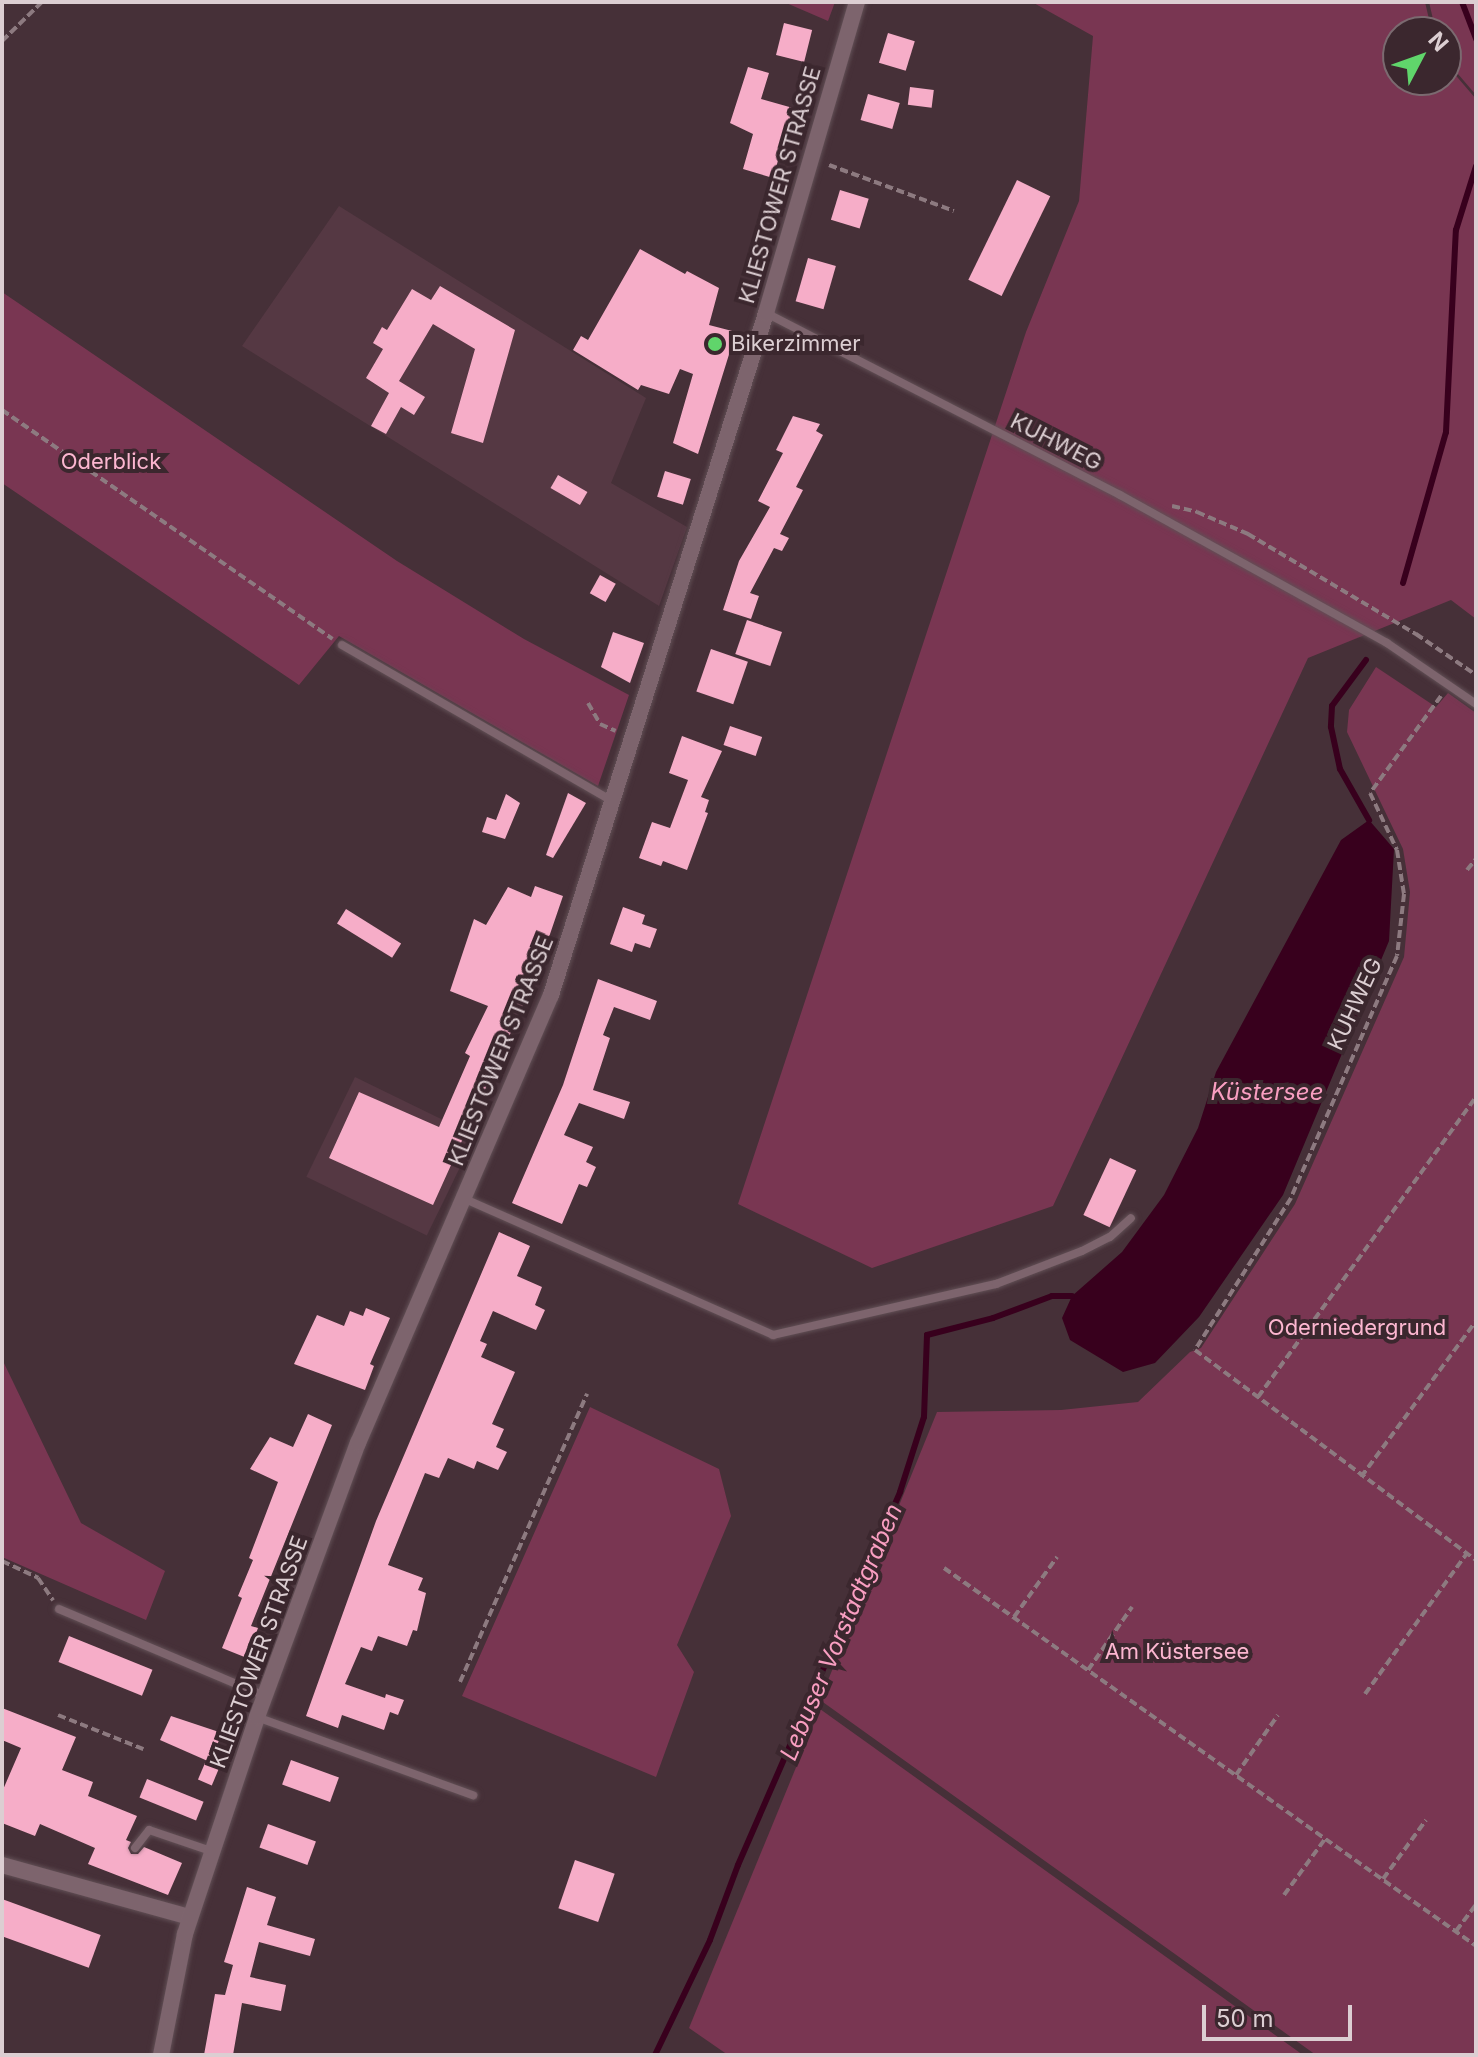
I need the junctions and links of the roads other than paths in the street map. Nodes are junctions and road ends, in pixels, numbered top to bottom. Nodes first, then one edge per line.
1 (857, 2) edge
2 (766, 313) junction
3 (342, 645) road end
4 (1476, 704) edge
5 (613, 802) junction
6 (465, 1199) junction
7 (1131, 1218) dead end
8 (59, 1609) road end
9 (265, 1696) junction
10 (257, 1717) junction
11 (473, 1795) dead end
12 (135, 1848) dead end
13 (211, 1851) junction
14 (2, 1865) edge
15 (190, 1917) junction
16 (161, 2055) edge

1 - 2 street, KLIESTOWER STRASSE
2 - 4 lane, KUHWEG
2 - 5 street, KLIESTOWER STRASSE
3 - 5 lane
5 - 6 street, KLIESTOWER STRASSE
6 - 7 lane
6 - 9 street, KLIESTOWER STRASSE
8 - 9 lane
9 - 10 street, KLIESTOWER STRASSE
10 - 11 lane
10 - 13 street, KLIESTOWER STRASSE
12 - 13 lane
13 - 15 street, KLIESTOWER STRASSE
14 - 15 street
15 - 16 street, KLIESTOWER STRASSE

